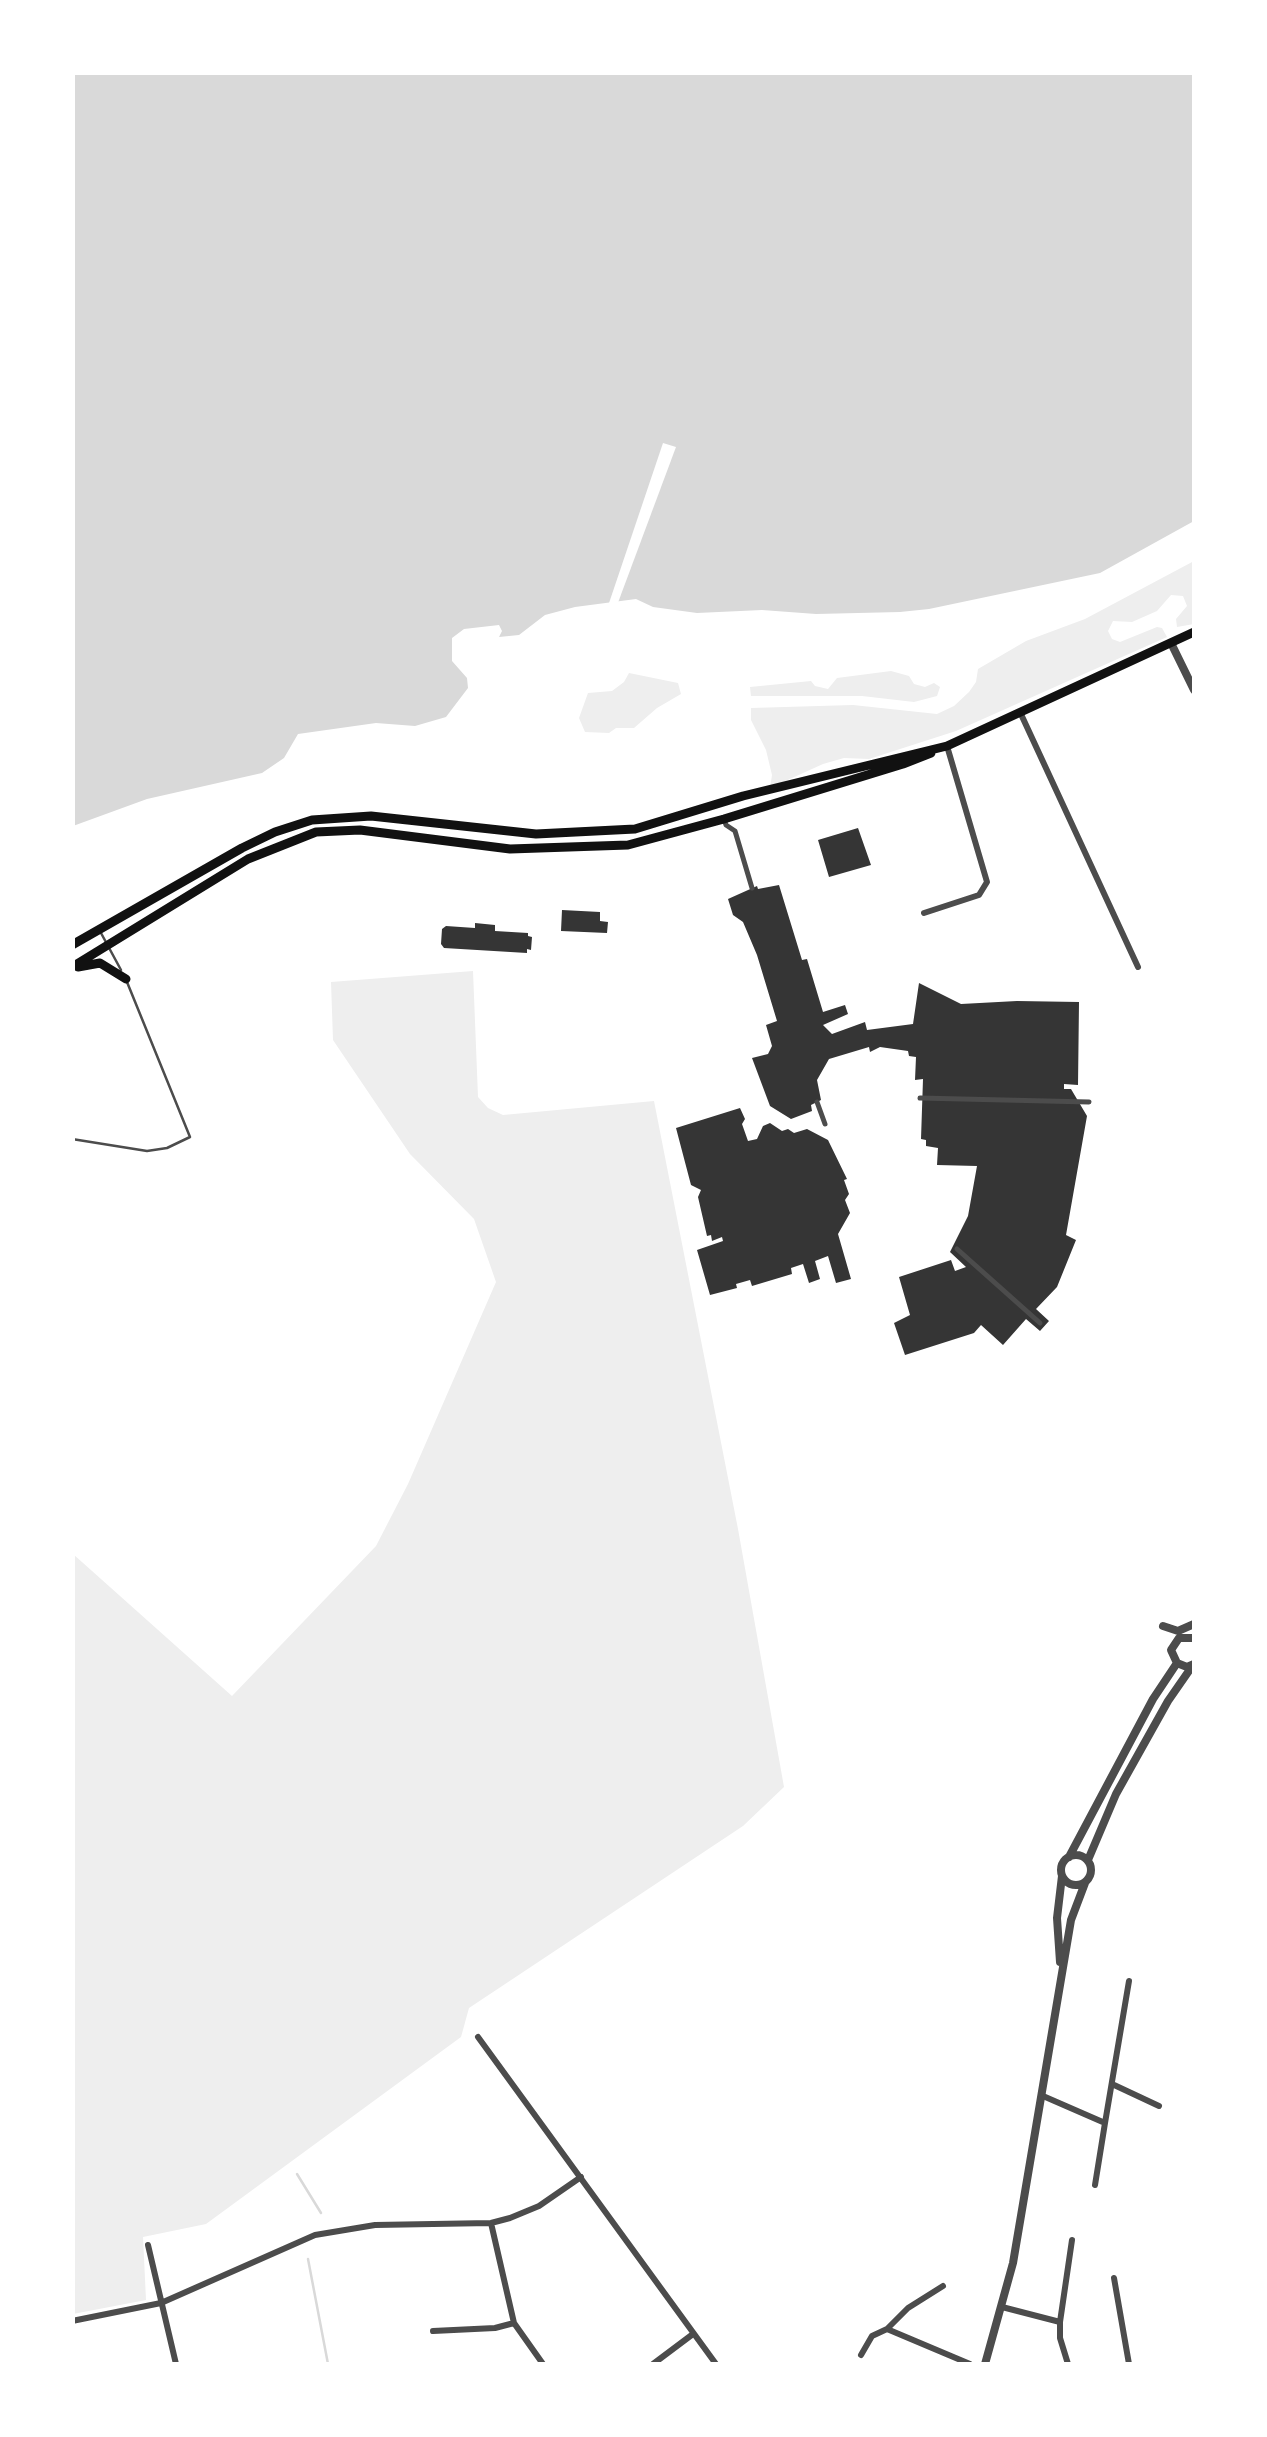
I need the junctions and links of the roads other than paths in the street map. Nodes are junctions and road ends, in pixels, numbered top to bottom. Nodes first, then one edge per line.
1 (1194, 632) edge
2 (1171, 643) junction
3 (1194, 690) edge
4 (1020, 712) junction
5 (947, 746) junction
6 (932, 750) junction
7 (724, 819) junction
8 (752, 888) dead end
9 (924, 912) dead end
10 (100, 932) junction
11 (72, 946) edge
12 (108, 946) junction
13 (72, 967) edge
14 (1138, 967) dead end
15 (126, 979) junction
16 (920, 1098) dead end
17 (818, 1102) dead end
18 (1090, 1102) dead end
19 (825, 1124) dead end
20 (72, 1139) edge
21 (956, 1249) dead end
22 (1040, 1323) dead end
23 (1194, 1624) edge
24 (1163, 1626) dead end
25 (1194, 1636) edge
26 (1177, 1663) junction
27 (1194, 1665) edge
28 (1069, 1857) junction
29 (1088, 1860) junction
30 (1062, 1876) junction
31 (1085, 1883) junction
32 (1060, 1977) junction
33 (1129, 1981) dead end
34 (478, 2037) dead end
35 (1112, 2084) junction
36 (1044, 2096) junction
37 (1159, 2106) dead end
38 (1105, 2123) junction
39 (581, 2177) junction
40 (1094, 2185) dead end
41 (491, 2223) junction
42 (1072, 2240) dead end
43 (148, 2245) dead end
44 (1114, 2278) dead end
45 (942, 2286) dead end
46 (161, 2303) junction
47 (1002, 2307) junction
48 (72, 2322) edge
49 (1060, 2322) junction
50 (514, 2323) junction
51 (886, 2328) junction
52 (433, 2331) dead end
53 (693, 2334) junction
54 (861, 2355) dead end
55 (176, 2364) edge
56 (543, 2364) edge
57 (654, 2364) edge
58 (716, 2364) edge
59 (970, 2364) edge
60 (985, 2364) edge
61 (1068, 2364) edge
62 (1129, 2364) edge

1 - 2 main road
2 - 3 street
2 - 4 main road
4 - 5 main road
4 - 14 street
5 - 6 main road
5 - 9 street
6 - 7 main road
6 - 10 main road
7 - 8 street
7 - 12 main road
10 - 11 main road
10 - 12 lane
12 - 13 main road
12 - 15 lane
13 - 15 main road
15 - 20 lane
16 - 18 street
17 - 19 street
21 - 22 street
23 - 24 street
25 - 26 street
26 - 27 street
26 - 28 street
27 - 29 street
28 - 29 street
28 - 30 street
29 - 31 street
30 - 31 street
30 - 32 street
31 - 32 street
32 - 36 street
33 - 35 street
34 - 39 street
35 - 37 street
35 - 38 street
36 - 38 street
36 - 47 street
38 - 40 street
39 - 41 street
39 - 53 street
41 - 46 street
41 - 50 street
42 - 49 street
43 - 46 street
44 - 62 street
45 - 51 street
46 - 48 street
46 - 55 street
47 - 49 street
47 - 60 street
49 - 61 street
50 - 52 street
50 - 56 street
51 - 54 street
51 - 59 street
53 - 57 street
53 - 58 street

